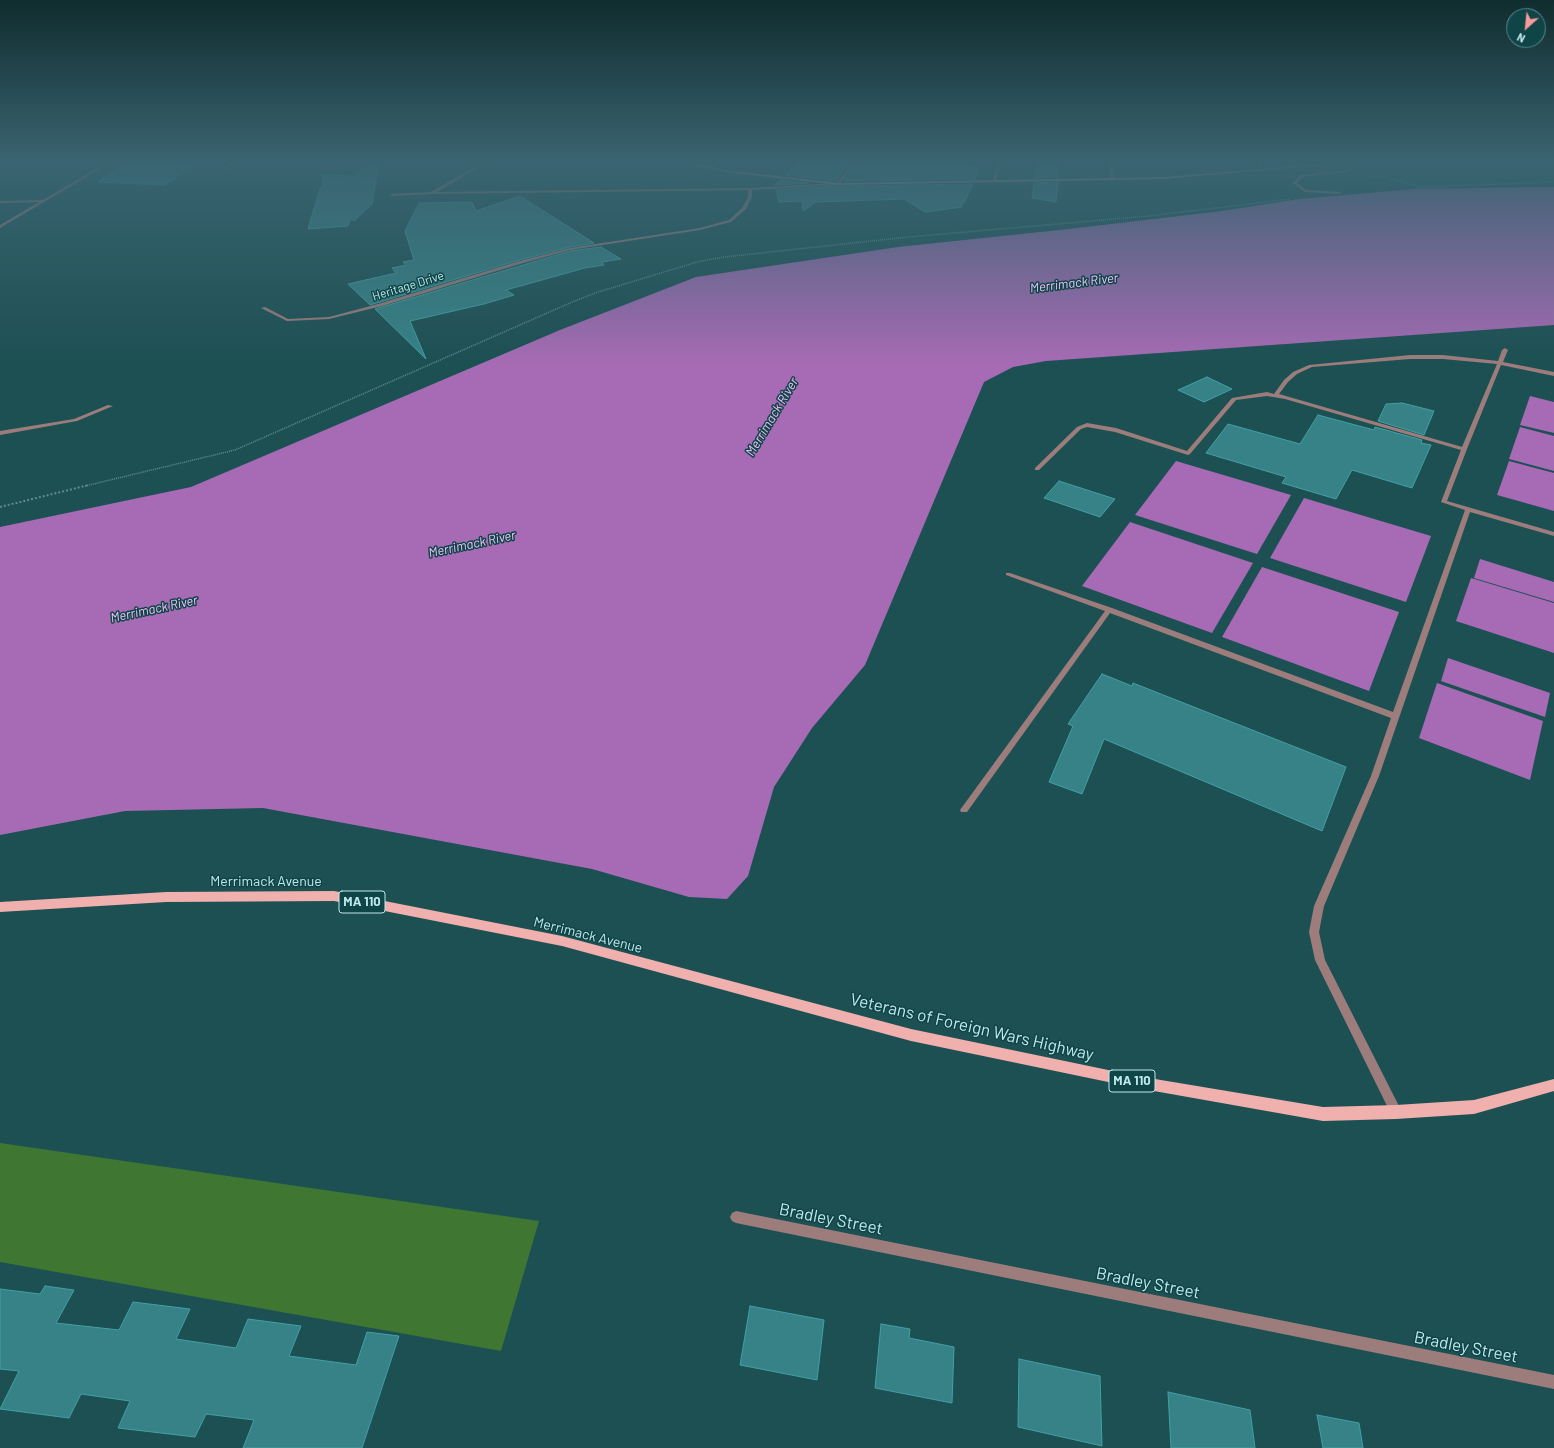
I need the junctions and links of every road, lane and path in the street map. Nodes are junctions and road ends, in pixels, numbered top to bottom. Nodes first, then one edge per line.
1 (696, 230) edge
2 (993, 230) edge
3 (263, 308) dead end
4 (1506, 350) dead end
5 (1500, 363) junction
6 (1554, 374) edge
7 (1276, 395) junction
8 (110, 406) dead end
9 (0, 433) edge
10 (1464, 449) junction
11 (1038, 469) dead end
12 (0, 507) edge
13 (1468, 509) junction
14 (1554, 534) edge
15 (1008, 574) dead end
16 (1109, 610) junction
17 (1395, 716) junction
18 (964, 810) dead end
19 (0, 907) edge
20 (715, 983) joint
21 (1554, 1085) edge
22 (1396, 1112) junction
23 (736, 1217) dead end
24 (1554, 1382) edge

1 - 3 street, Heritage Drive
2 - 12 path
4 - 5 street
5 - 6 street
5 - 7 street
5 - 10 street
7 - 10 street
7 - 11 street
8 - 9 street
10 - 13 street
13 - 14 street
13 - 17 street
15 - 16 street
16 - 17 street
16 - 18 street
17 - 22 street
19 - 20 main road, Merrimack Avenue / MA 110
20 - 22 main road, Veterans of Foreign Wars Highway / MA 110
21 - 22 main road, Veterans of Foreign Wars Highway / MA 110
23 - 24 street, Bradley Street

